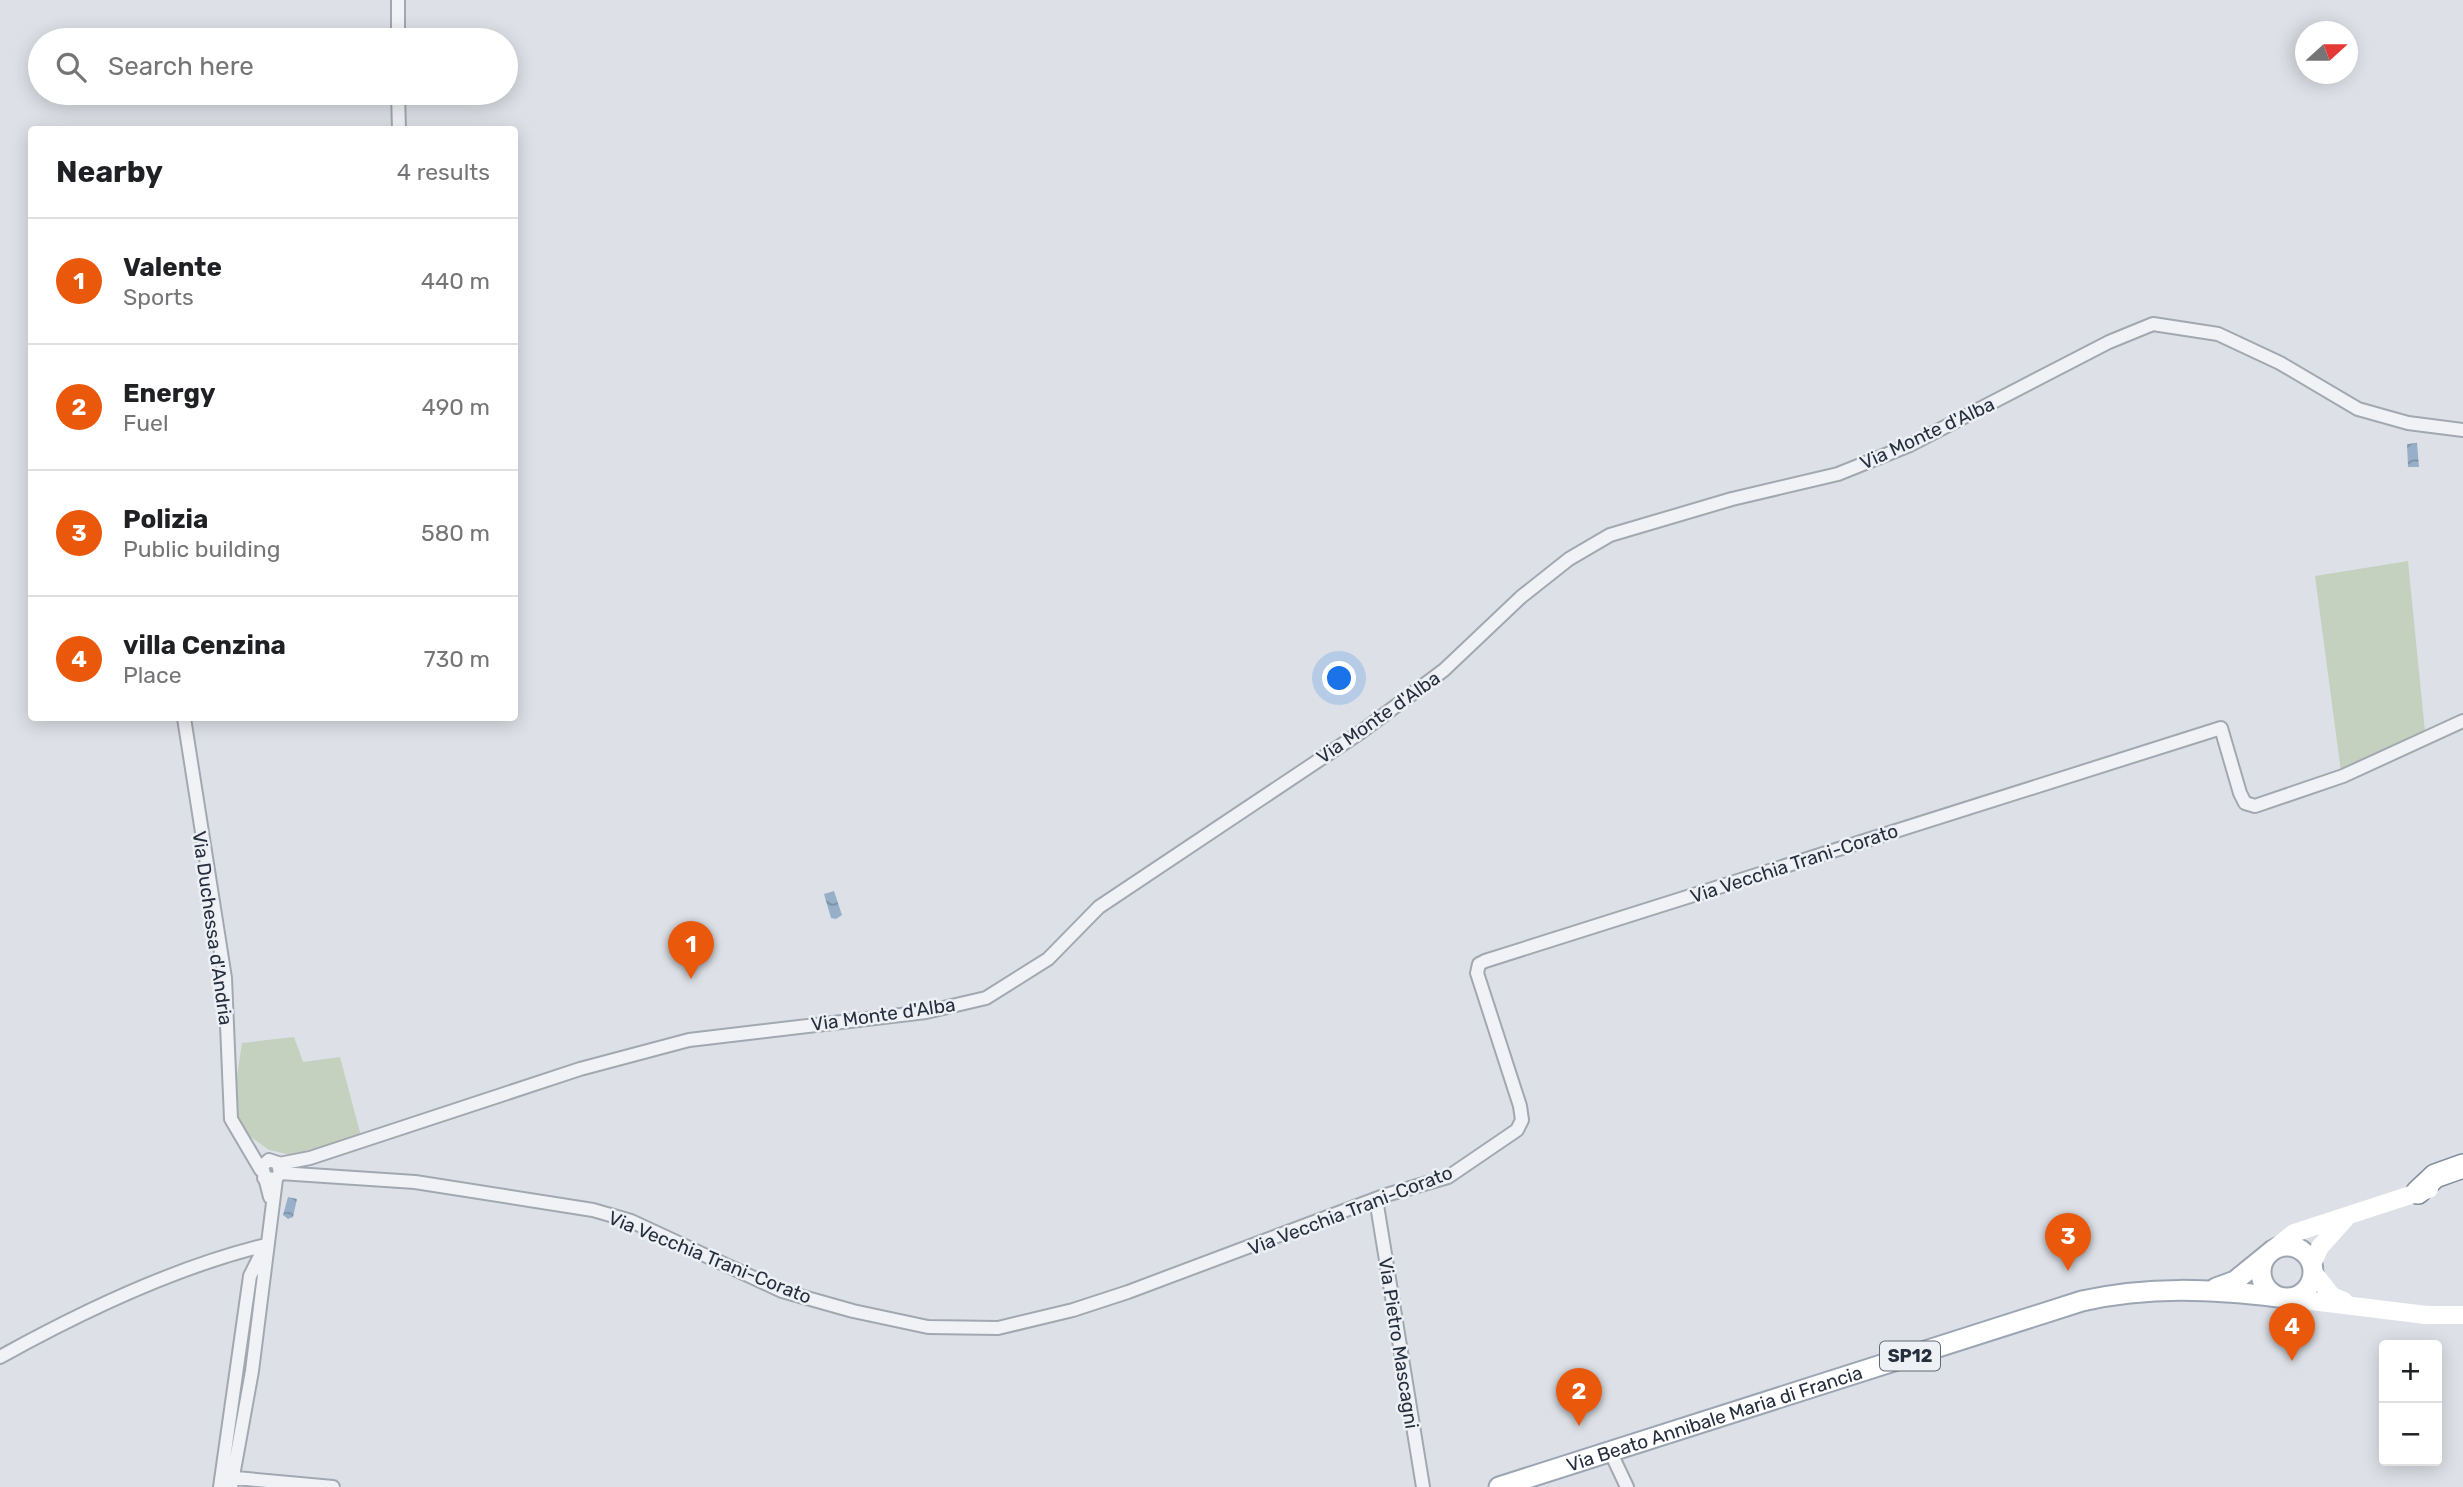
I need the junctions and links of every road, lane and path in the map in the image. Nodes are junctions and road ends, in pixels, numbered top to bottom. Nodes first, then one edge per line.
1 (398, 0) edge
2 (398, 28) edge
3 (398, 105) edge
4 (399, 126) edge
5 (2463, 430) edge
6 (184, 721) edge
7 (2463, 721) edge
8 (310, 1158) junction
9 (2463, 1166) edge
10 (271, 1171) junction
11 (321, 1177) junction
12 (2463, 1178) edge
13 (2418, 1192) junction
14 (1376, 1199) junction
15 (2351, 1213) junction
16 (266, 1245) junction
17 (2271, 1252) junction
18 (2313, 1268) junction
19 (2215, 1289) junction
20 (2283, 1298) junction
21 (2354, 1304) junction
22 (2463, 1315) edge
23 (0, 1357) edge
24 (1611, 1451) junction
25 (227, 1482) edge
26 (333, 1487) edge
27 (1423, 1487) edge
28 (1499, 1487) edge
29 (1627, 1487) edge

1 - 2 street
3 - 4 street
5 - 8 street, Via Monte d'Alba
6 - 10 street, Via Duchessa d'Andria
7 - 14 street, Via Vecchia Trani-Corato
8 - 10 street, Via Monte d'Alba
8 - 11 street
9 - 13 highway
10 - 11 street, Via Vecchia Trani-Corato
10 - 16 street, Via Duchessa d'Andria
11 - 14 street, Via Vecchia Trani-Corato
12 - 13 main road
13 - 15 main road
14 - 27 street, Via Pietro Mascagni
15 - 17 main road
15 - 18 main road
16 - 23 street
16 - 25 street, Via Duchessa d'Andria
17 - 18 main road
17 - 19 main road, Via Beato Annibale Maria di Francia / SP12
17 - 20 main road
18 - 20 main road
18 - 21 main road
19 - 20 main road, Via Beato Annibale Maria di Francia / SP12
19 - 24 main road, Via Beato Annibale Maria di Francia / SP12
20 - 21 main road
21 - 22 main road
24 - 28 main road, Via Beato Annibale Maria di Francia / SP12
24 - 29 street
25 - 26 street

